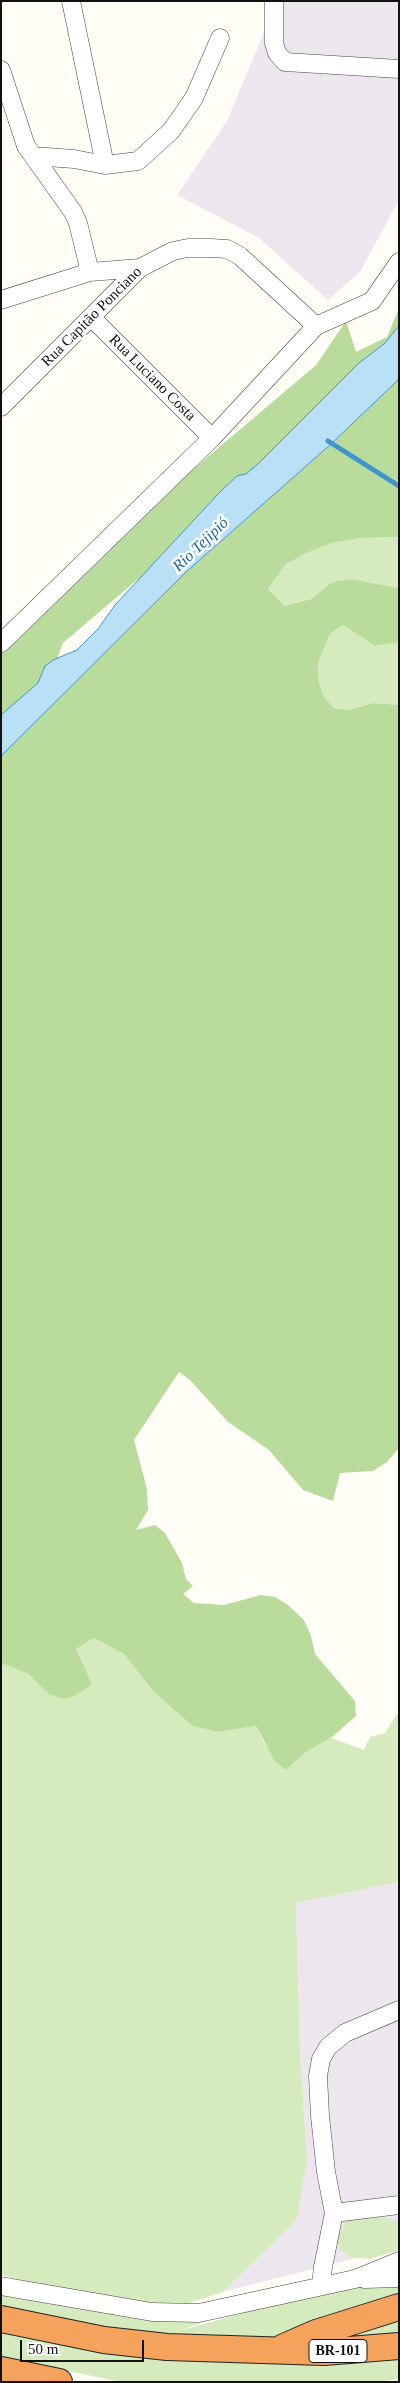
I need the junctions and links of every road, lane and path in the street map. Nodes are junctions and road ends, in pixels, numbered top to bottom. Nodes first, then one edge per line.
1 (71, 1) edge
2 (274, 1) edge
3 (220, 38) dead end
4 (399, 69) edge
5 (1, 70) edge
6 (33, 156) junction
7 (105, 165) junction
8 (399, 262) edge
9 (140, 268) junction
10 (90, 272) junction
11 (1, 300) edge
12 (92, 318) junction
13 (316, 326) junction
14 (1, 407) edge
15 (212, 438) junction
16 (1, 643) edge
17 (399, 2010) edge
18 (399, 2205) edge
19 (334, 2213) junction
20 (399, 2261) edge
21 (399, 2278) edge
22 (355, 2280) junction
23 (1, 2286) edge
24 (321, 2286) junction
25 (399, 2307) edge
26 (1, 2319) edge
27 (399, 2346) edge
28 (277, 2352) junction
29 (1, 2370) edge
30 (59, 2382) edge

1 - 7 street
2 - 4 street
3 - 7 street
5 - 6 street
6 - 7 street
6 - 10 street
8 - 13 street
9 - 10 street
9 - 12 street, Rua Capitão Ponciano
9 - 13 street, Rua Capitão Ponciano
10 - 11 street
12 - 14 street, Rua Capitão Ponciano
12 - 15 street, Rua Luciano Costa
13 - 15 street
15 - 16 street
17 - 19 street
18 - 19 street
19 - 24 street
20 - 22 street
21 - 22 street
22 - 24 street
23 - 24 street
25 - 28 highway
26 - 28 highway, BR-101
27 - 28 highway, BR-101
29 - 30 highway

